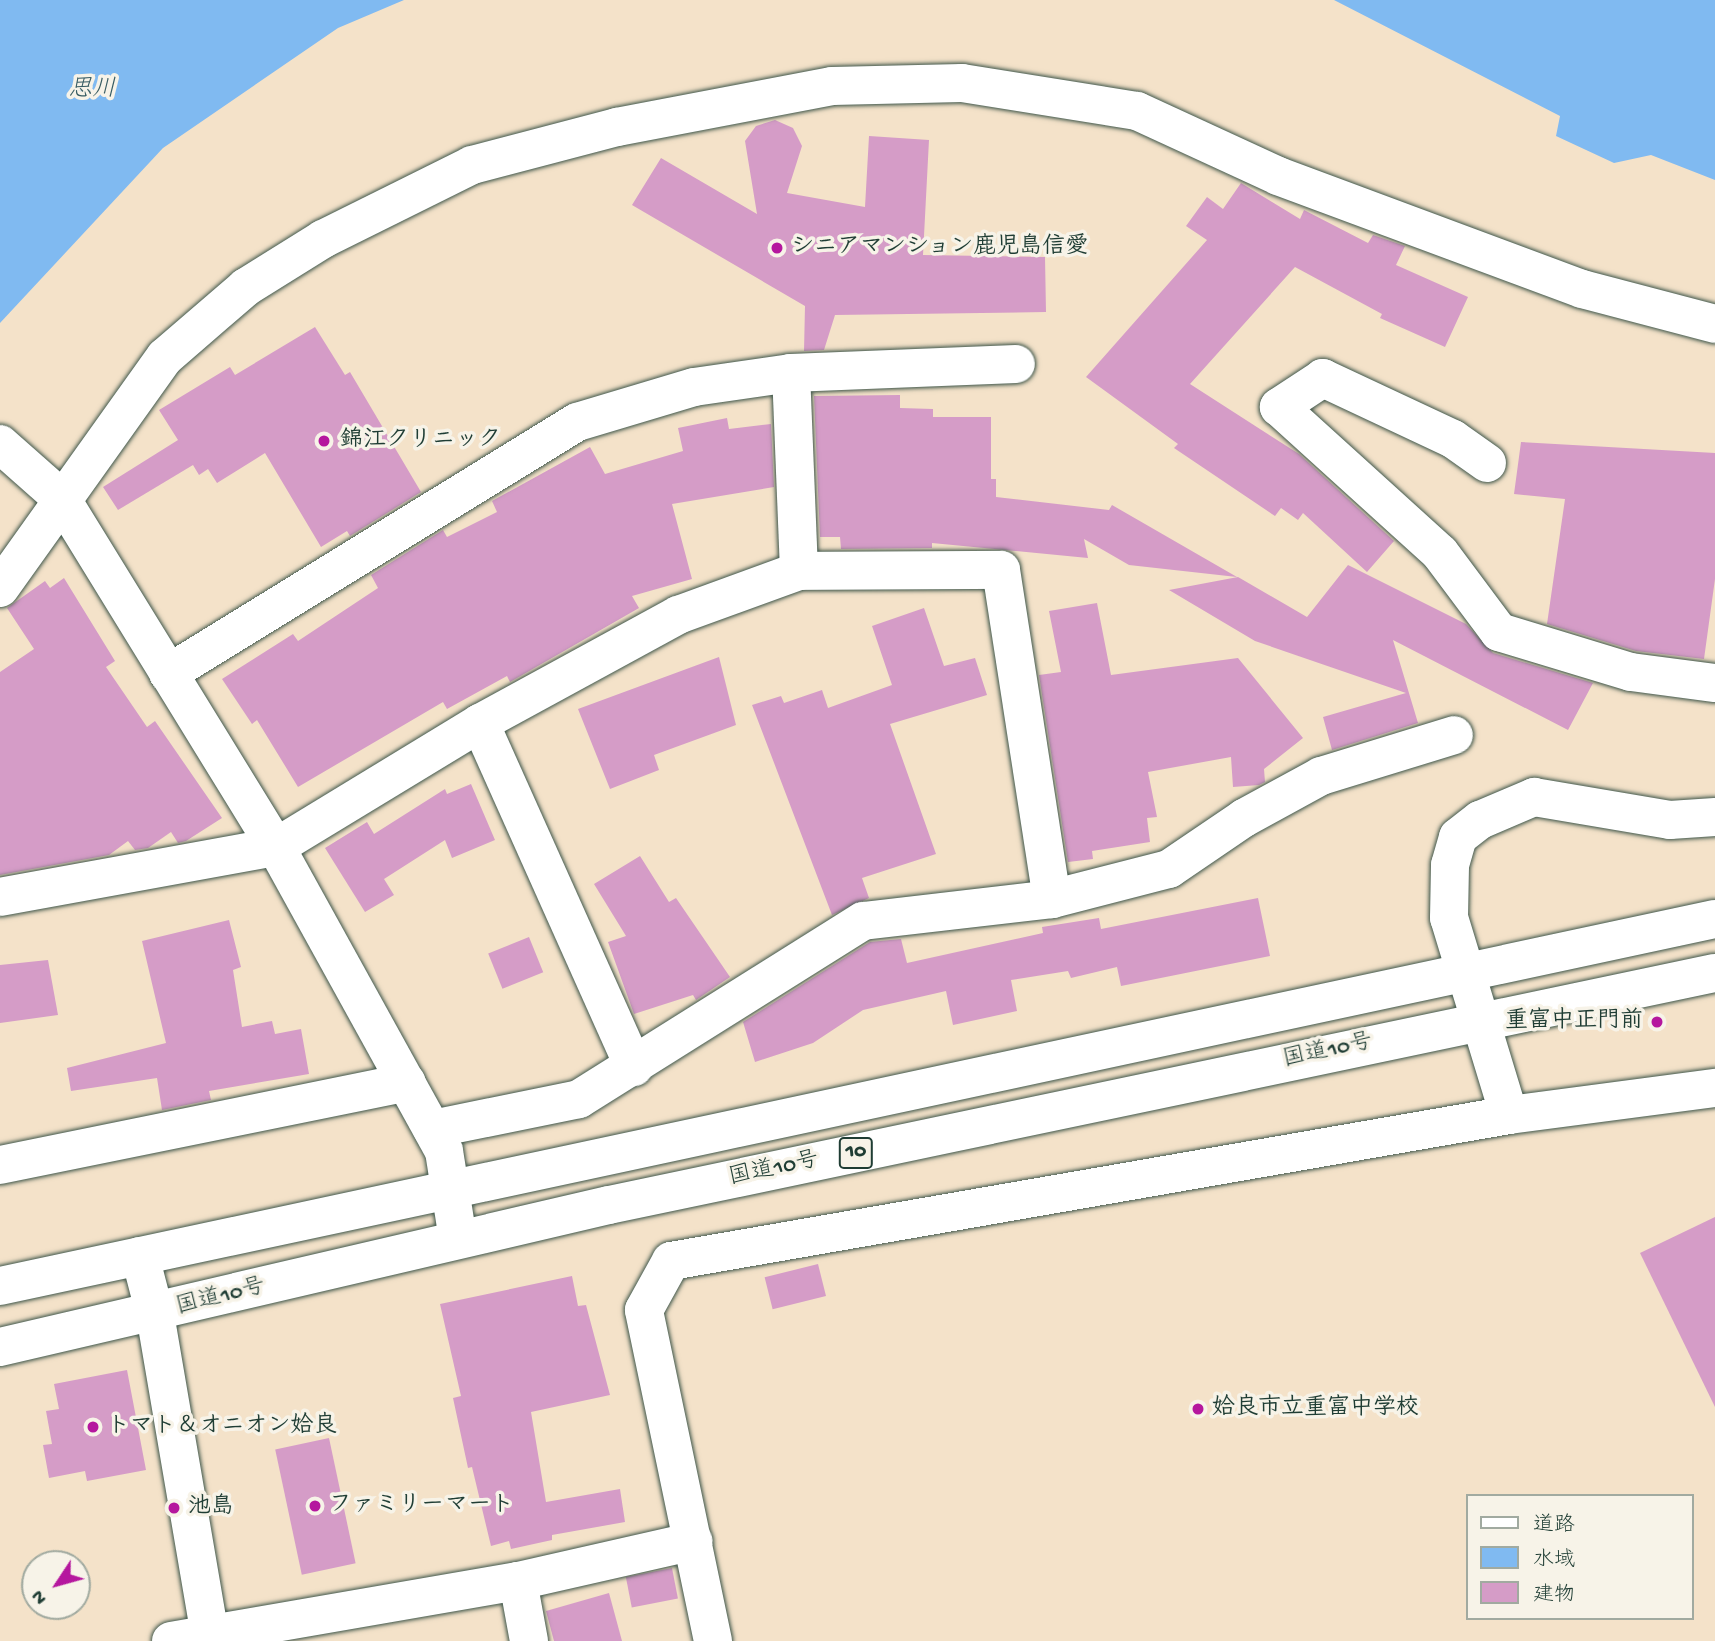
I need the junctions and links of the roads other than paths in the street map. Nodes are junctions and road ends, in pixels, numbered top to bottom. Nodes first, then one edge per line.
1 (1715, 324) edge
2 (1016, 363) dead end
3 (791, 373) junction
4 (0, 444) edge
5 (1487, 463) dead end
6 (54, 490) junction
7 (799, 570) junction
8 (0, 588) edge
9 (168, 674) junction
10 (1715, 683) edge
11 (480, 723) junction
12 (1454, 735) dead end
13 (1715, 817) edge
14 (275, 847) junction
15 (0, 897) edge
16 (1052, 900) junction
17 (1715, 919) edge
18 (1466, 971) junction
19 (1715, 973) edge
20 (1480, 1020) junction
21 (634, 1067) junction
22 (407, 1082) junction
23 (1715, 1088) edge
24 (1509, 1115) junction
25 (432, 1129) junction
26 (0, 1166) edge
27 (450, 1191) junction
28 (458, 1239) junction
29 (140, 1256) junction
30 (0, 1286) edge
31 (155, 1314) junction
32 (0, 1347) edge
33 (694, 1541) junction
34 (518, 1581) junction
35 (210, 1636) edge
36 (171, 1641) edge
37 (529, 1641) edge
38 (713, 1641) edge

1 - 6 main road
2 - 3 main road
3 - 7 main road
3 - 9 main road
4 - 6 main road
5 - 10 main road
6 - 8 main road
6 - 9 main road
7 - 11 main road
7 - 16 main road
9 - 14 main road
11 - 14 main road
11 - 21 main road
12 - 16 main road
13 - 18 main road
14 - 15 main road
14 - 22 main road
16 - 21 main road
17 - 18 main road, 10
18 - 20 main road
18 - 27 main road, 10
19 - 20 main road, 国道10号 / 10
20 - 24 main road
20 - 28 main road, 国道10号 / 10
21 - 25 main road
22 - 25 main road
22 - 26 main road
23 - 24 main road
24 - 33 main road
25 - 27 main road
27 - 28 main road
27 - 29 main road, 10
28 - 31 main road, 国道10号 / 10
29 - 30 main road, 10
29 - 31 main road
31 - 32 main road, 国道10号 / 10
31 - 35 main road
33 - 34 main road
33 - 38 main road
34 - 35 main road
34 - 37 main road
35 - 36 main road

